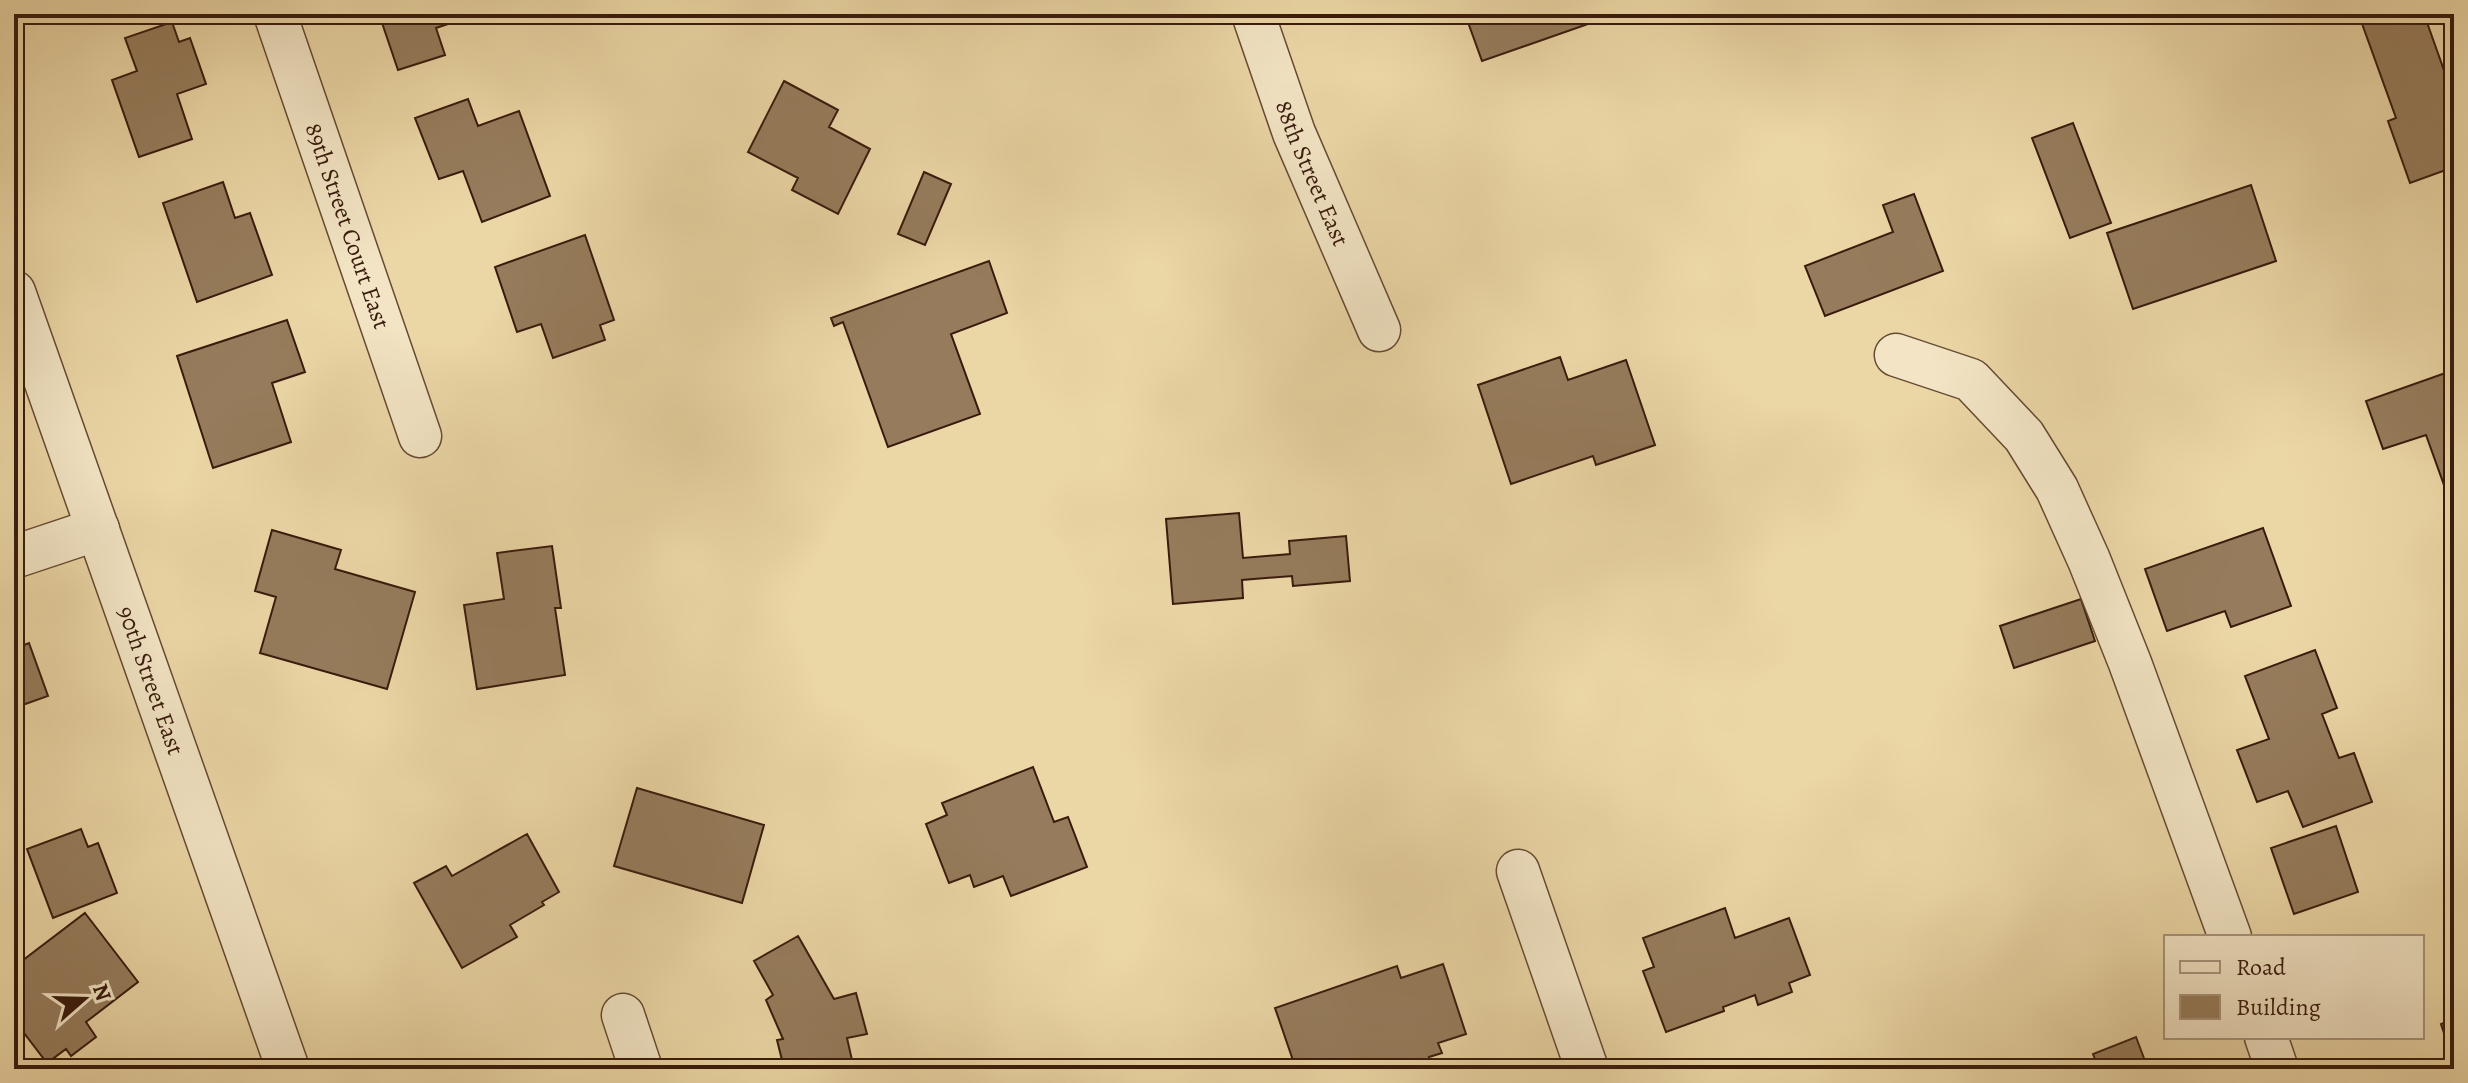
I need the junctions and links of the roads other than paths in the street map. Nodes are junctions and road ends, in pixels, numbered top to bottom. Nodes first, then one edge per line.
1 (275, 14) edge
2 (1253, 14) edge
3 (14, 292) edge
4 (1379, 330) dead end
5 (1896, 355) dead end
6 (420, 436) dead end
7 (98, 529) junction
8 (14, 557) edge
9 (1518, 871) dead end
10 (2229, 935) edge
11 (623, 1015) dead end
12 (2267, 1039) edge
13 (288, 1069) edge
14 (641, 1069) edge
15 (1587, 1069) edge
16 (2277, 1069) edge

1 - 6 street, 89th Street Court East
2 - 4 street, 88th Street East
3 - 7 street, 90th Street East
5 - 10 street
7 - 8 street
7 - 13 street, 90th Street East
9 - 15 street
11 - 14 street
12 - 16 street

